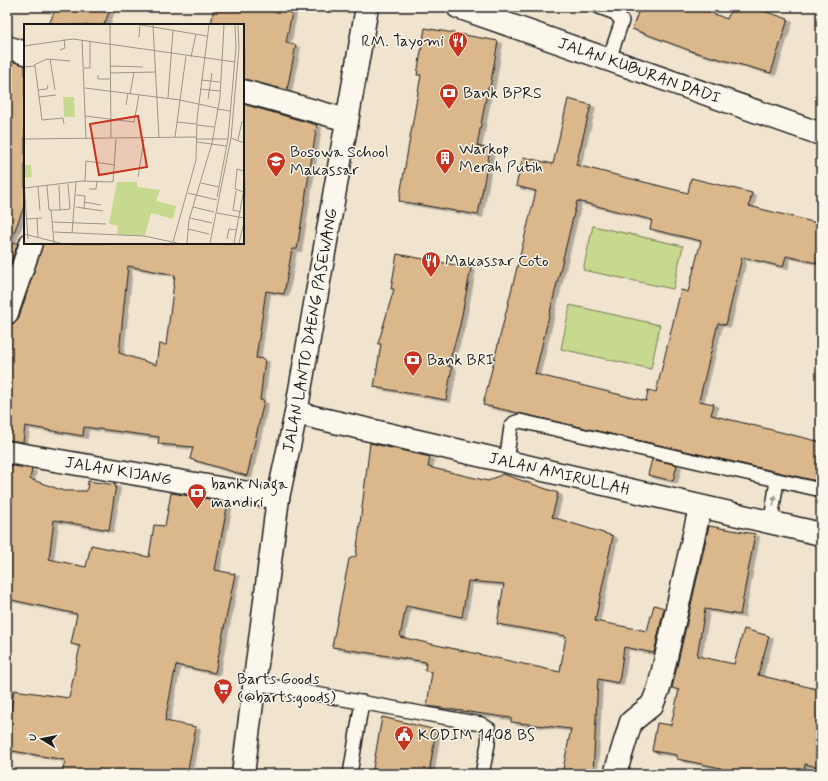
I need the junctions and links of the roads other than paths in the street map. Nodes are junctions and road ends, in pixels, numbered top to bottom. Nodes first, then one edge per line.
1 (367, 7) edge
2 (458, 7) edge
3 (599, 7) edge
4 (7, 46) edge
5 (24, 53) edge
6 (609, 59) junction
7 (244, 91) edge
8 (347, 120) junction
9 (821, 134) edge
10 (31, 244) edge
11 (7, 313) edge
12 (296, 413) junction
13 (7, 452) edge
14 (506, 462) junction
15 (777, 480) junction
16 (821, 490) edge
17 (278, 498) junction
18 (700, 508) junction
19 (771, 522) junction
20 (821, 534) edge
21 (255, 683) junction
22 (362, 702) junction
23 (243, 774) edge
24 (350, 774) edge
25 (482, 774) edge
26 (615, 774) edge

1 - 8 street, JALAN LANTO DAENG PASEWANG
2 - 6 street, JALAN KUBURAN DADI
3 - 6 lane
4 - 5 street
6 - 9 street, JALAN KUBURAN DADI
7 - 8 street
8 - 12 street, JALAN LANTO DAENG PASEWANG
10 - 11 street
12 - 14 street, JALAN AMIRULLAH
12 - 17 street, JALAN LANTO DAENG PASEWANG
13 - 17 street, JALAN KIJANG
14 - 15 lane
14 - 18 street, JALAN AMIRULLAH
15 - 16 lane
19 -> 15 lane
17 - 21 street, JALAN LANTO DAENG PASEWANG
18 - 19 street, JALAN AMIRULLAH
18 - 26 street
19 - 20 street, JALAN AMIRULLAH
21 - 22 lane
21 - 23 street, JALAN LANTO DAENG PASEWANG
22 - 24 lane
22 - 25 lane

